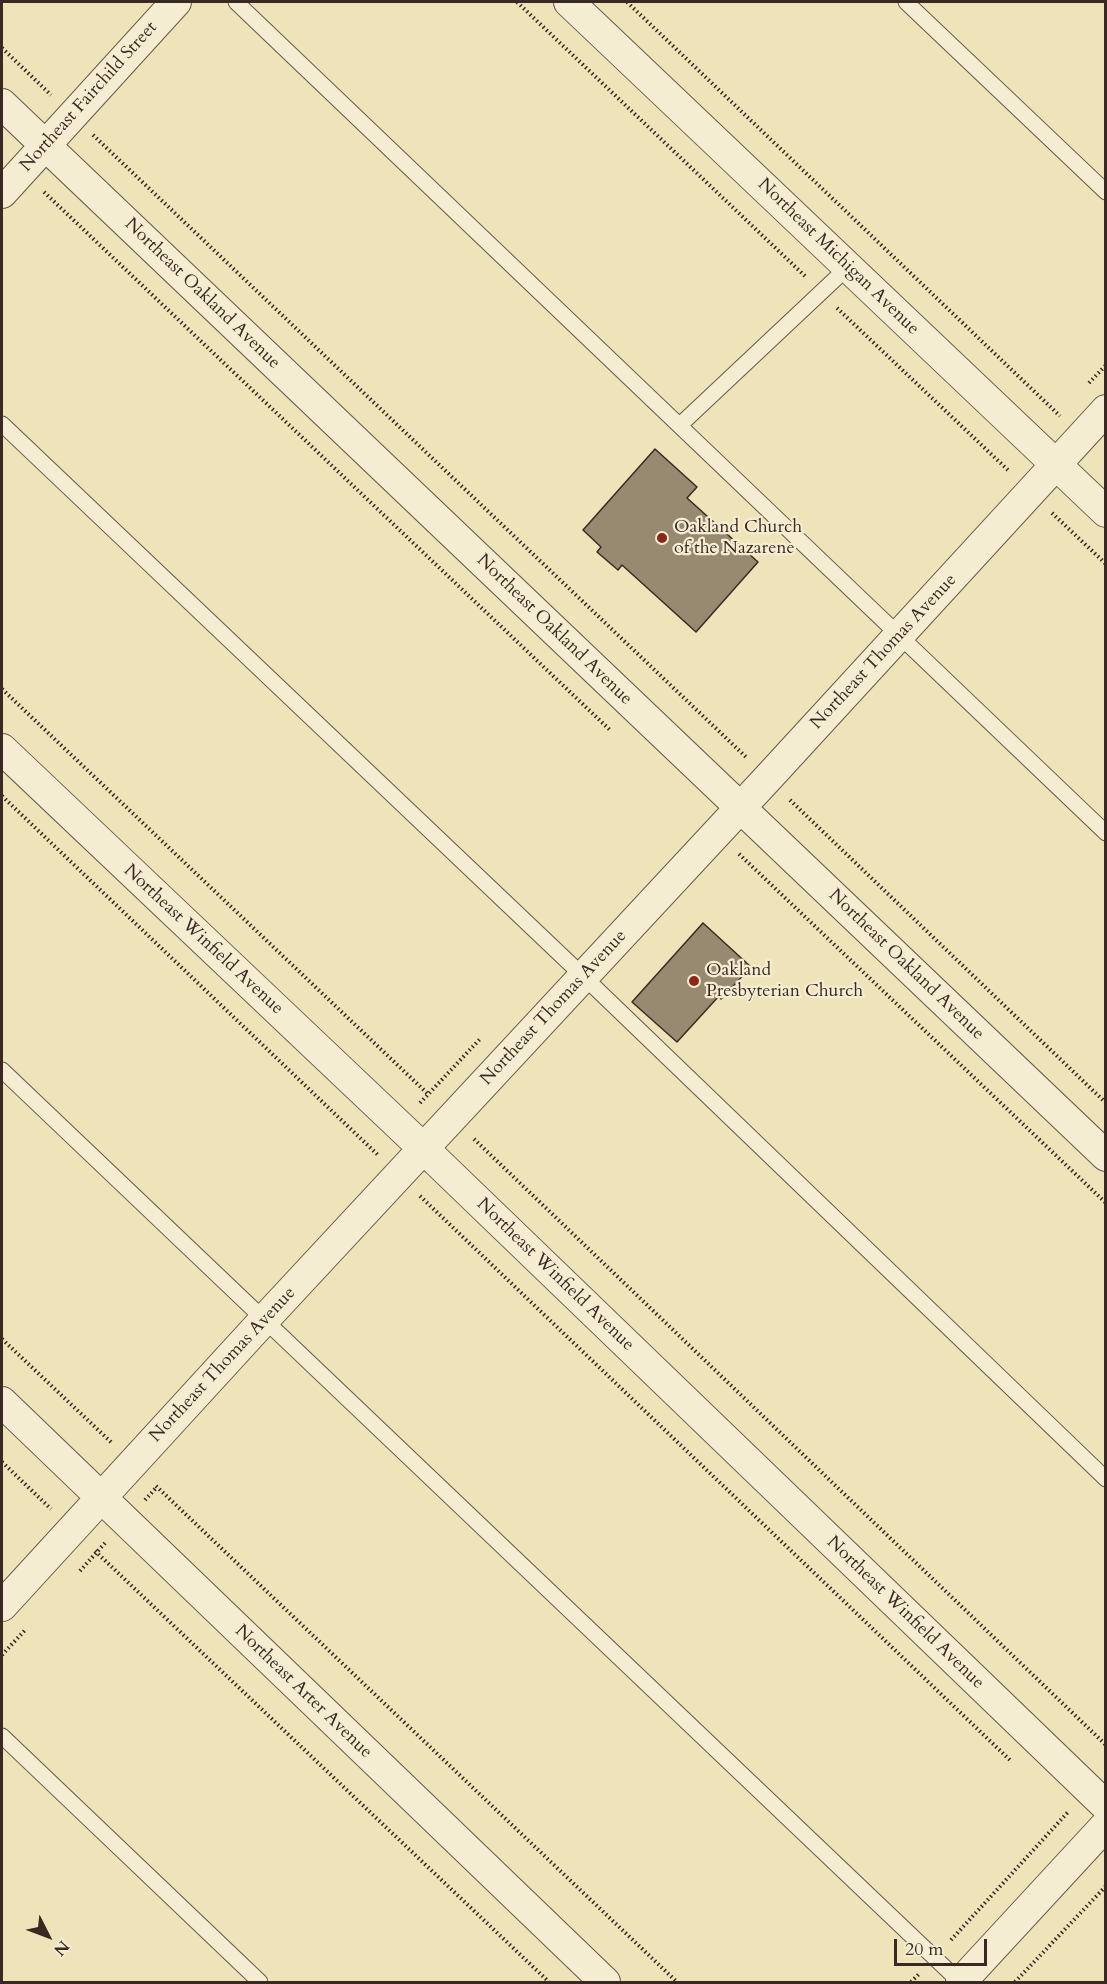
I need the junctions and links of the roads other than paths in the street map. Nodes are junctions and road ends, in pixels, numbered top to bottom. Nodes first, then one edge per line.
1 (176, 2) edge
2 (236, 2) edge
3 (569, 2) edge
4 (906, 2) edge
5 (2, 104) edge
6 (45, 145) junction
7 (1106, 192) edge
8 (2, 193) edge
9 (848, 267) junction
10 (1106, 410) edge
11 (2, 424) edge
12 (680, 425) junction
13 (1055, 464) junction
14 (1106, 512) edge
15 (899, 635) junction
16 (2, 749) edge
17 (741, 807) junction
18 (1106, 833) edge
19 (583, 976) junction
20 (2, 1070) edge
21 (424, 1149) junction
22 (1106, 1156) edge
23 (264, 1320) junction
24 (2, 1402) edge
25 (1106, 1479) edge
26 (101, 1497) junction
27 (2, 1606) edge
28 (2, 1736) edge
29 (1096, 1797) edge
30 (1099, 1832) edge
31 (260, 1983) edge
32 (605, 1983) edge
33 (960, 1983) edge

1 - 6 street, Northeast Fairchild Street
2 - 12 lane
3 - 9 street, Northeast Michigan Avenue
4 - 7 lane
5 - 6 street, Northeast Oakland Avenue
6 - 8 street, Northeast Fairchild Street
6 - 17 street, Northeast Oakland Avenue
9 - 12 lane
9 - 13 street, Northeast Michigan Avenue
10 - 13 street, Northeast Thomas Avenue
11 - 19 lane
12 - 15 lane
13 - 14 street, Northeast Michigan Avenue
13 - 15 street, Northeast Thomas Avenue
15 - 17 street, Northeast Thomas Avenue
15 - 18 lane
16 - 21 street, Northeast Winfield Avenue
17 - 19 street, Northeast Thomas Avenue
17 - 22 street, Northeast Oakland Avenue
19 - 21 street, Northeast Thomas Avenue
19 - 25 lane
20 - 23 lane
21 - 23 street, Northeast Thomas Avenue
21 - 29 street, Northeast Winfield Avenue
23 - 26 street, Northeast Thomas Avenue
23 - 33 lane
24 - 26 street, Northeast Arter Avenue
26 - 27 street, Northeast Thomas Avenue
26 - 32 street, Northeast Arter Avenue
28 - 31 lane
30 - 33 street

